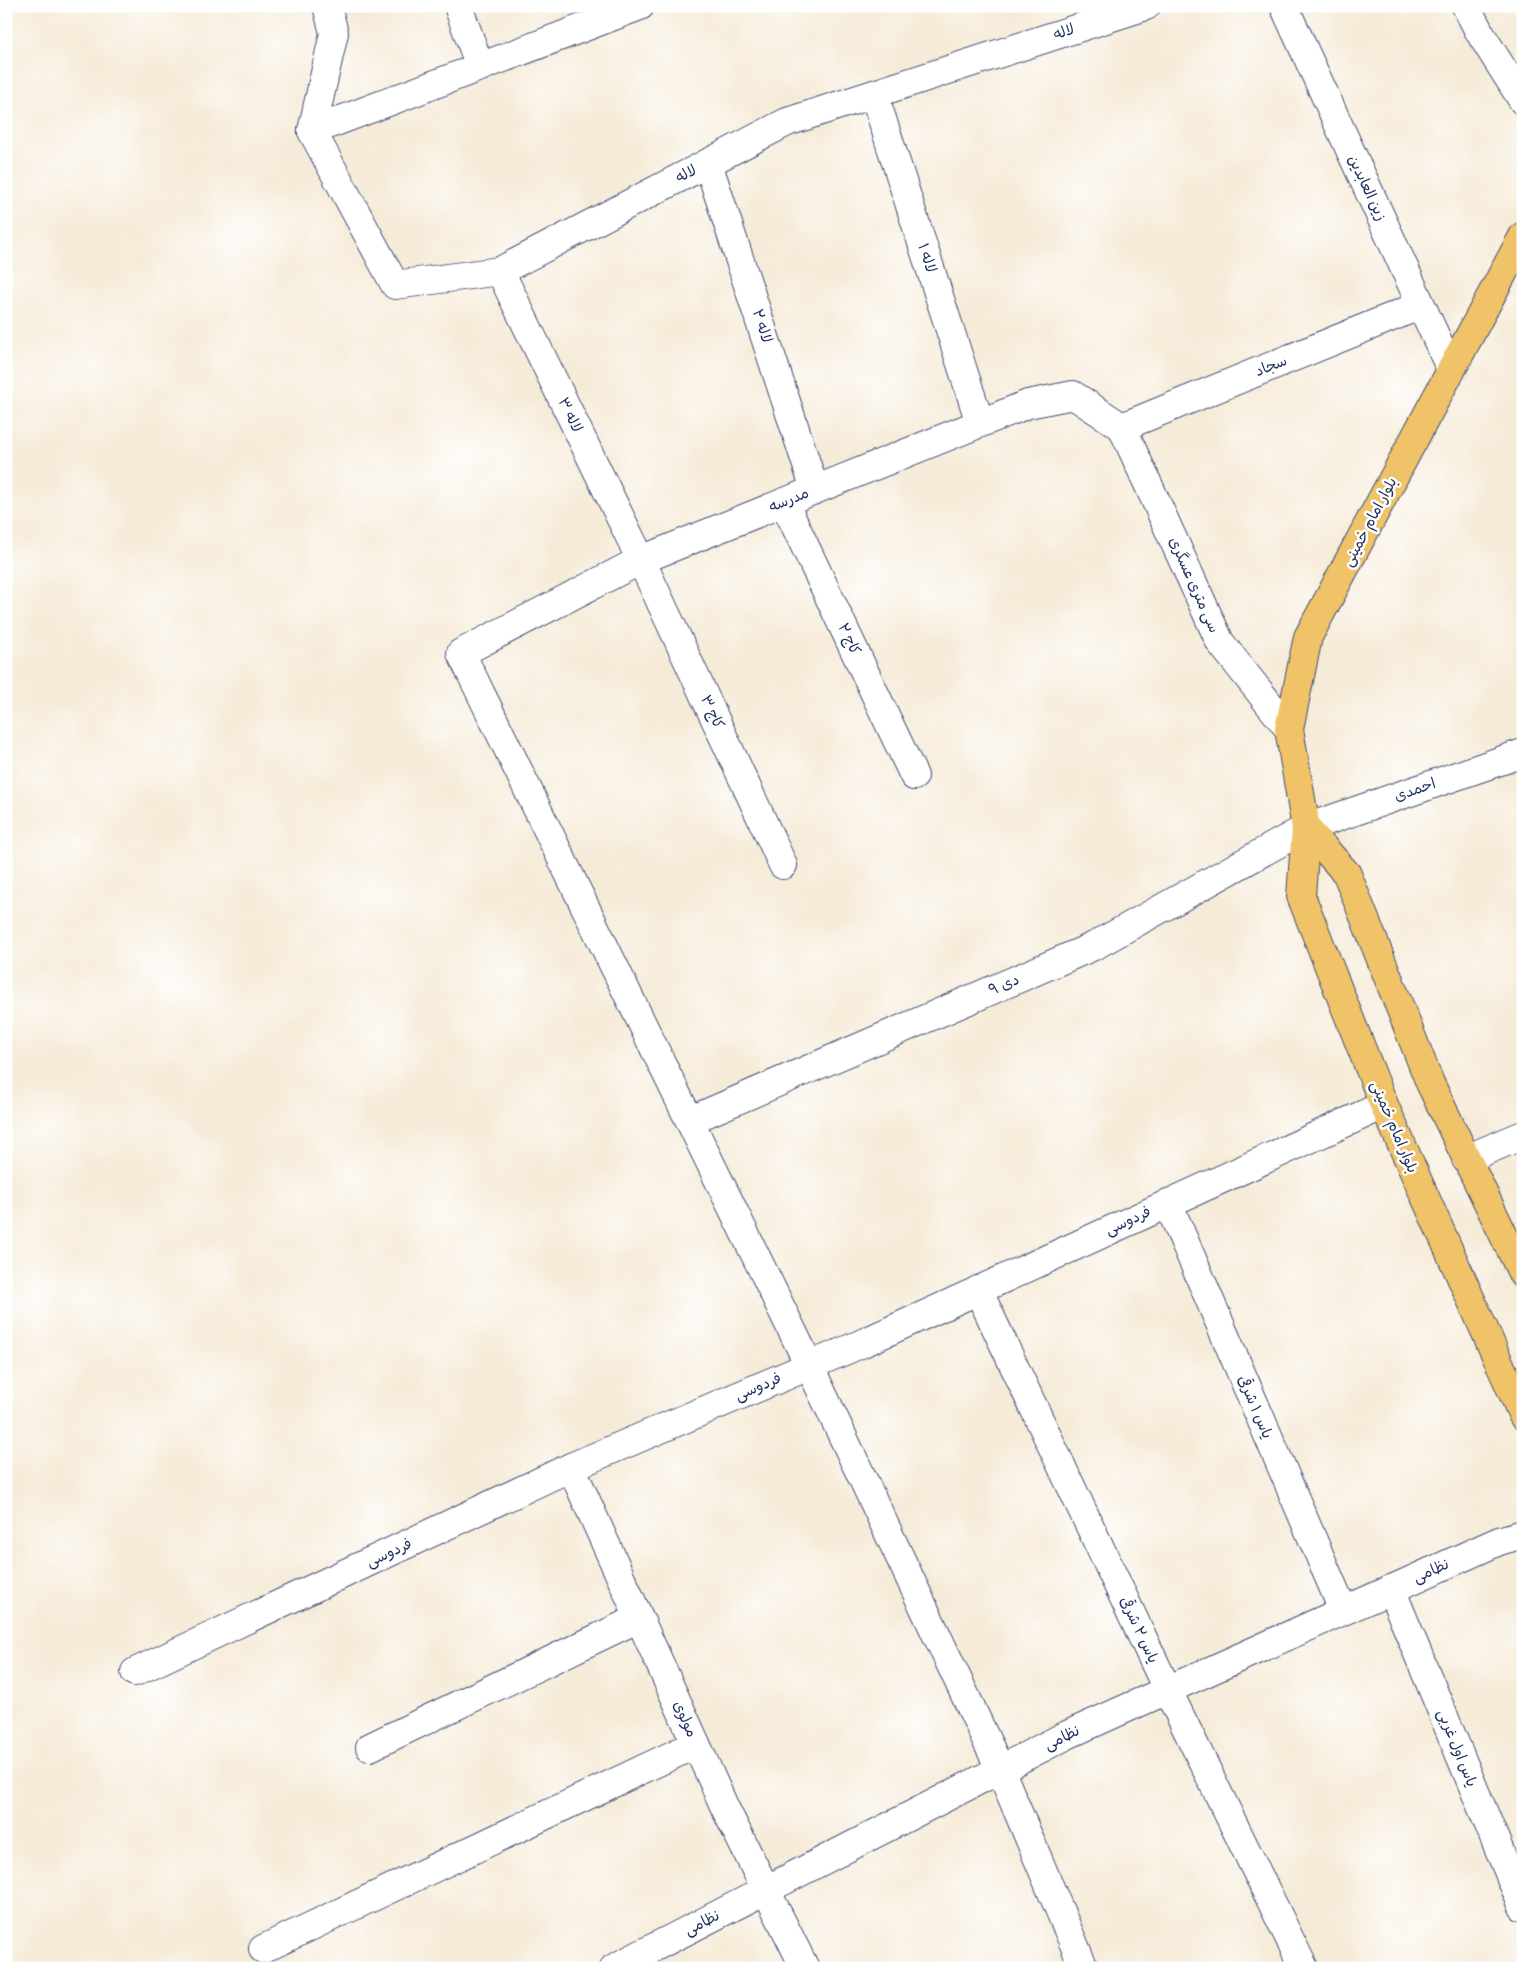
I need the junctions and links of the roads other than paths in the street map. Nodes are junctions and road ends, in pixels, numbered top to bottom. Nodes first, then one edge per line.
1 (327, 6) edge
2 (458, 6) edge
3 (640, 6) edge
4 (1146, 6) edge
5 (1284, 6) edge
6 (1466, 6) edge
7 (480, 67) junction
8 (874, 94) junction
9 (1523, 101) edge
10 (312, 130) junction
11 (708, 163) junction
12 (1523, 236) edge
13 (500, 271) junction
14 (1421, 305) junction
15 (1450, 370) junction
16 (980, 423) junction
17 (1122, 427) junction
18 (815, 490) junction
19 (784, 502) junction
20 (641, 560) junction
21 (1289, 729) junction
22 (1523, 753) edge
23 (914, 776) dead end
24 (1306, 828) junction
25 (783, 865) dead end
26 (1384, 1105) junction
27 (691, 1120) junction
28 (1523, 1135) edge
29 (1466, 1159) junction
30 (1168, 1203) junction
31 (1523, 1275) edge
32 (978, 1290) junction
33 (809, 1366) junction
34 (1523, 1416) edge
35 (571, 1467) junction
36 (1523, 1534) edge
37 (1391, 1589) junction
38 (1344, 1610) junction
39 (639, 1618) junction
40 (134, 1672) dead end
41 (1167, 1689) junction
42 (696, 1744) junction
43 (370, 1747) dead end
44 (1000, 1769) junction
45 (766, 1890) junction
46 (1523, 1907) edge
47 (263, 1949) dead end
48 (614, 1968) edge
49 (805, 1968) edge
50 (1084, 1968) edge
51 (1304, 1968) edge

1 - 10 street
2 - 7 street
3 - 7 street
4 - 8 street, لاله
5 - 14 street, زین العابدین
6 - 9 street
7 - 10 street
8 - 11 street, لاله
8 - 16 street, لاله ۱
10 - 13 street, لاله
11 - 13 street, لاله
11 - 18 street, لاله ۲
12 - 15 main road, بلوار امام خمینی
13 - 20 street, لاله ۳
14 - 15 street, زین العابدین
14 - 17 street, سجاد
15 - 21 main road, بلوار امام خمینی
16 - 17 street, مدرسه
16 - 18 street, مدرسه
17 - 21 street, سی متری عسگری
18 - 19 street, مدرسه
19 - 20 street, مدرسه
19 - 23 street, کاج ۲
20 - 25 street, کاج ۳
20 - 27 street, مدرسه
21 - 24 main road, بلوار امام خمینی
22 - 24 street, احمدی
24 - 26 main road, بلوار امام خمینی
24 - 27 street, ۹ دی
24 - 29 main road
26 - 30 street, فردوسی
26 - 34 main road, بلوار امام خمینی
27 - 33 street
28 - 29 street
29 - 31 main road
30 - 32 street, فردوسی
30 - 38 street, یاس ۱ شرقی
32 - 33 street, فردوسی
32 - 41 street, یاس ۲ شرقی
33 - 35 street, فردوسی
33 - 44 street
35 - 39 street, مولوی
35 - 40 street, فردوسی
36 - 37 street, نظامی
37 - 38 street, نظامی
37 - 46 street, یاس اول غربی
38 - 41 street, نظامی
39 - 42 street, مولوی
39 - 43 street
41 - 44 street, نظامی
41 - 51 street, یاس ۲ شرقی
42 - 45 street, مولوی
42 - 47 street
44 - 45 street, نظامی
44 - 50 street
45 - 48 street, نظامی
45 - 49 street, مولوی

